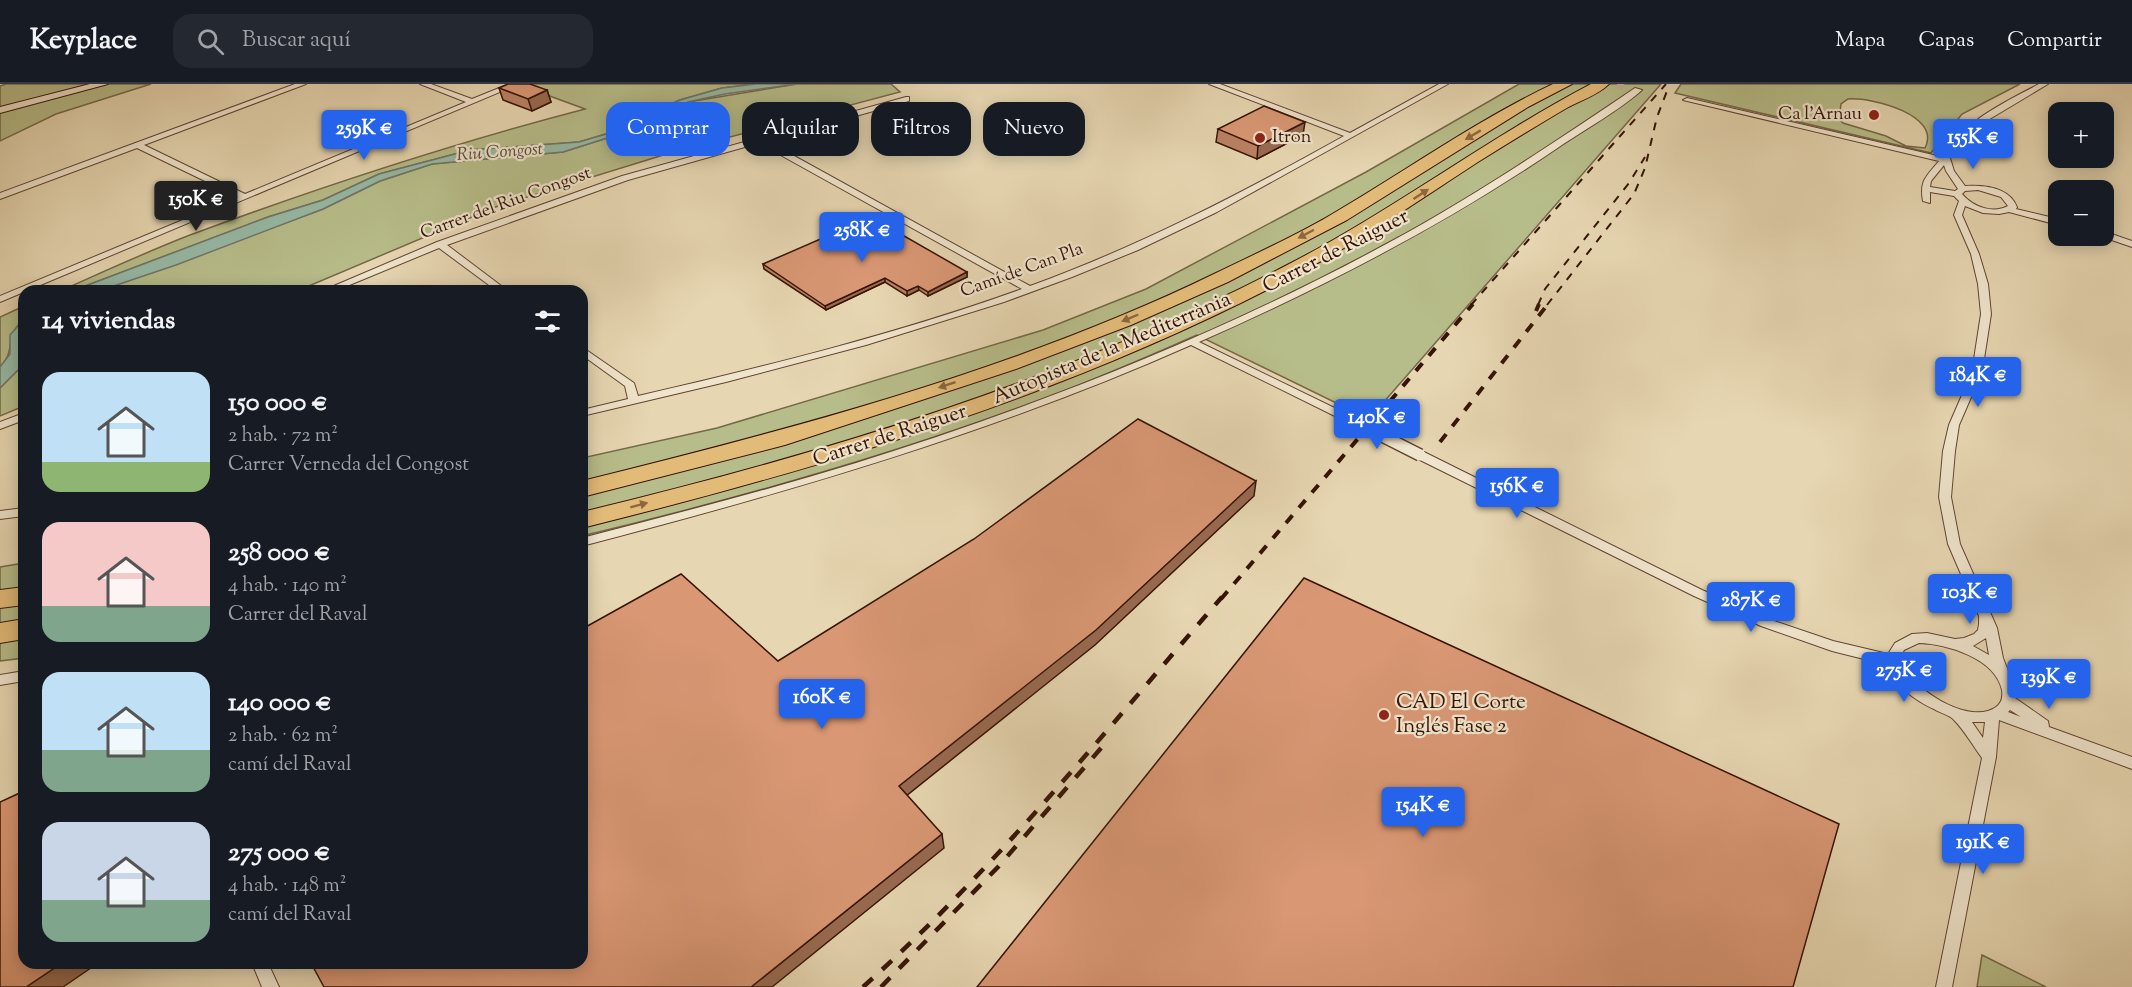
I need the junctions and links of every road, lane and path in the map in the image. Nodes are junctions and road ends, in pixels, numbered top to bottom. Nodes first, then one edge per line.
1 (103, 84) edge
2 (302, 84) edge
3 (424, 84) edge
4 (515, 84) edge
5 (1213, 84) edge
6 (1444, 84) edge
7 (1565, 84) edge
8 (2044, 84) edge
9 (1599, 86) edge
10 (1624, 86) dead end
11 (906, 99) dead end
12 (1687, 100) dead end
13 (473, 102) junction
14 (0, 110) edge
15 (859, 112) edge
16 (1350, 136) junction
17 (137, 145) junction
18 (742, 145) edge
19 (789, 156) edge
20 (1946, 161) junction
21 (1925, 189) junction
22 (1987, 190) junction
23 (1961, 194) junction
24 (0, 196) edge
25 (245, 197) junction
26 (1927, 201) dead end
27 (2012, 206) junction
28 (1997, 211) junction
29 (2048, 219) edge
30 (1960, 221) junction
31 (2114, 238) edge
32 (440, 244) junction
33 (2132, 244) edge
34 (34, 285) edge
35 (341, 285) edge
36 (495, 285) edge
37 (1029, 289) junction
38 (18, 292) edge
39 (0, 299) edge
40 (1192, 342) junction
41 (588, 354) edge
42 (634, 400) junction
43 (588, 412) edge
44 (18, 418) edge
45 (0, 426) edge
46 (588, 487) edge
47 (18, 513) edge
48 (0, 515) edge
49 (588, 518) edge
50 (588, 541) edge
51 (18, 597) edge
52 (0, 599) edge
53 (1983, 605) junction
54 (18, 630) edge
55 (0, 633) edge
56 (1954, 643) junction
57 (1893, 661) junction
58 (2002, 676) junction
59 (18, 677) edge
60 (0, 680) edge
61 (2010, 702) junction
62 (1958, 714) junction
63 (1994, 715) junction
64 (2073, 741) junction
65 (1989, 757) junction
66 (2132, 763) edge
67 (263, 969) edge
68 (272, 987) edge
69 (1944, 987) edge

1 - 14 street
2 - 17 street
3 - 13 street
4 - 13 street
5 - 16 street
6 - 16 street, Camí de Can Pla
7 -> 46 highway, Autopista de la Mediterrània
8 - 20 street
49 -> 9 highway, Autopista de la Mediterrània
10 - 40 street, Carrer de Raiguer
11 - 15 street, Carrer del Riu Congost
12 - 20 street
13 - 25 street
16 - 37 street, Camí de Can Pla
17 - 24 street
17 - 25 street
18 - 32 street, Carrer del Riu Congost
19 - 37 street
20 - 21 street
20 - 22 street
20 - 23 street
21 - 23 street
21 - 26 street
22 - 23 street
22 - 27 street
23 - 28 street
23 - 30 street
25 - 34 street
27 - 28 street
27 - 29 street
28 - 30 street
30 - 53 street
31 - 33 street
32 - 35 street, Carrer del Riu Congost
32 - 36 street
37 - 42 street, Camí de Can Pla
38 - 39 street
40 - 50 street, Carrer de Raiguer
40 - 57 street, bridge
41 - 42 street
42 - 43 street, Camí de Can Pla
44 - 45 street
47 - 48 street
51 - 52 highway
53 - 56 street
53 - 58 street
54 - 55 highway
56 - 57 street
56 - 58 street
57 - 62 street
58 - 61 street
59 - 60 street
61 - 63 street
61 - 64 street
62 - 63 street
62 - 65 street
63 - 64 street
63 - 65 street
64 - 66 street
65 - 69 street
67 - 68 street

